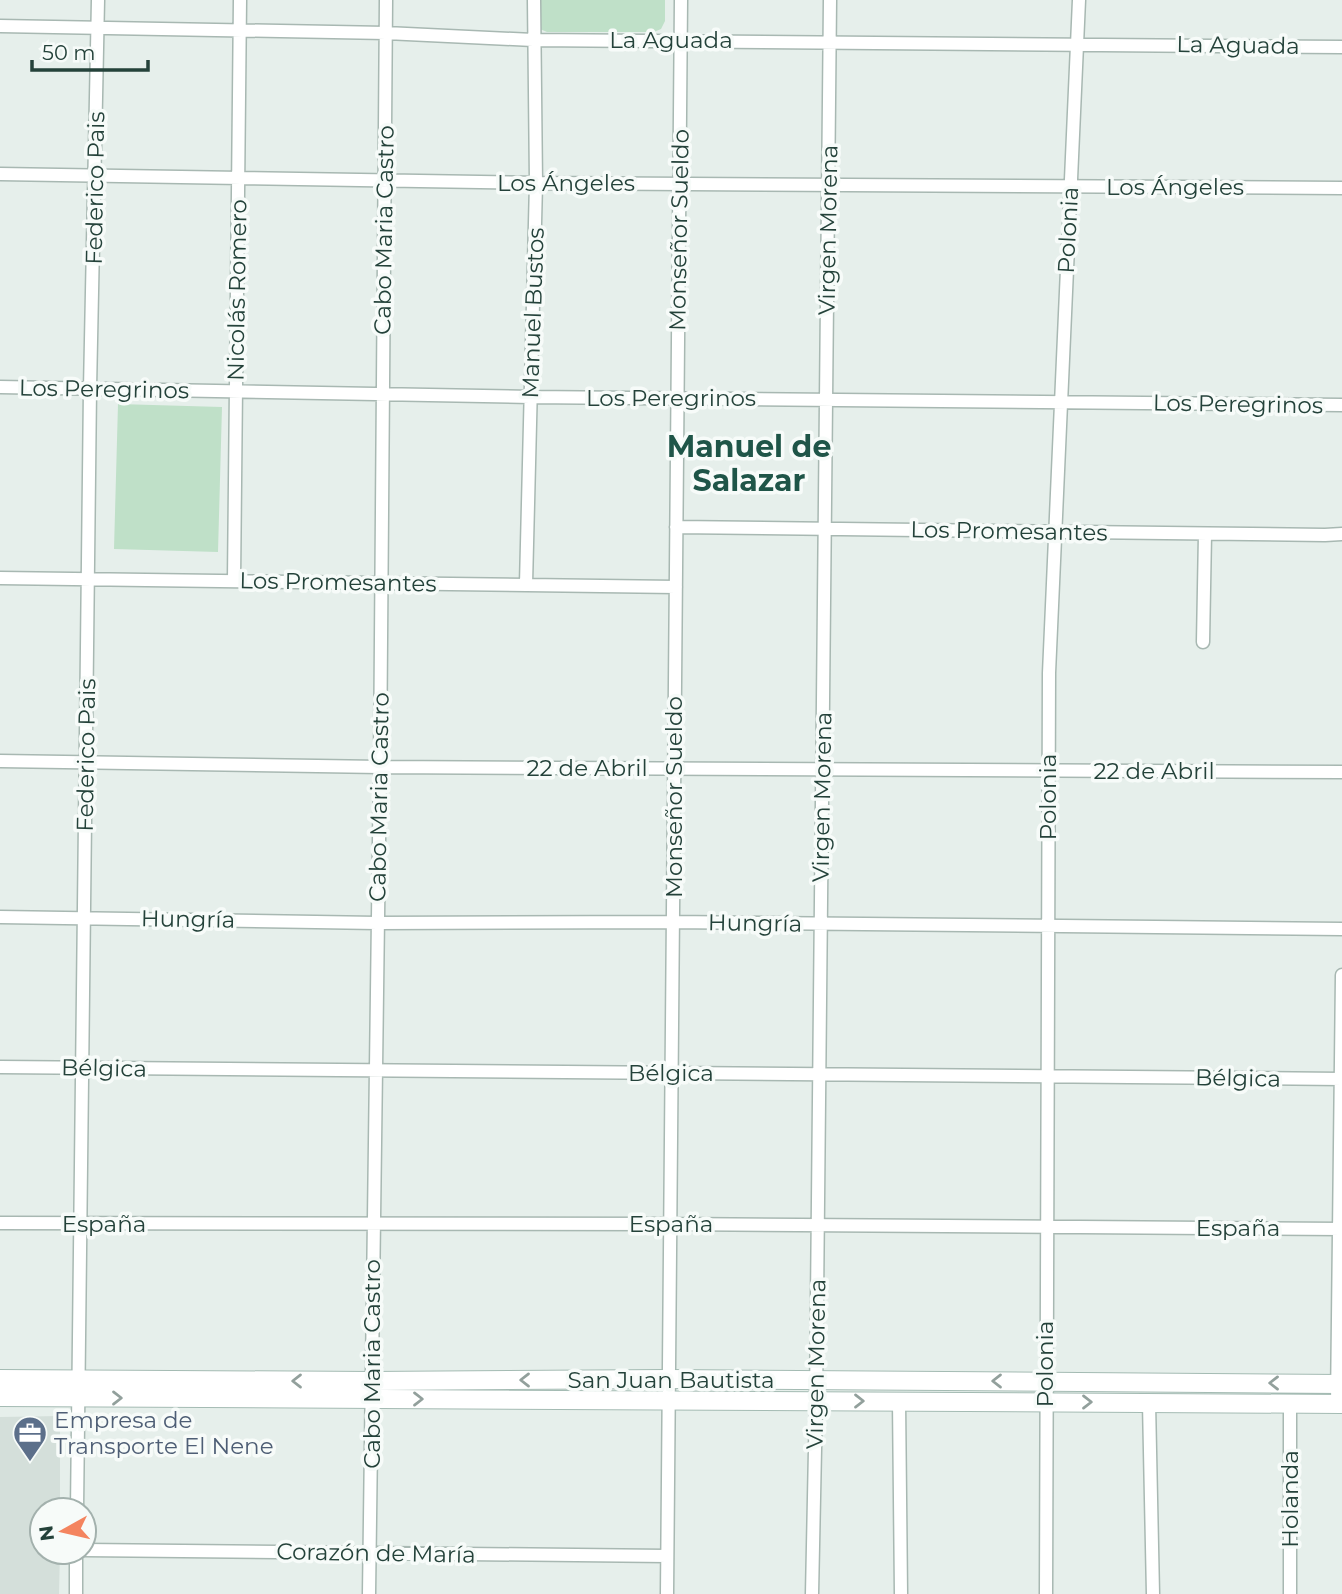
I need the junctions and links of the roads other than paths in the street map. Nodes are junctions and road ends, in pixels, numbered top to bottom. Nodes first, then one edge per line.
1 (98, 0) edge
2 (240, 0) edge
3 (386, 0) edge
4 (534, 0) edge
5 (681, 0) edge
6 (830, 0) edge
7 (1079, 0) edge
8 (0, 26) edge
9 (98, 27) junction
10 (239, 31) junction
11 (386, 33) junction
12 (680, 39) junction
13 (533, 40) junction
14 (830, 41) junction
15 (1077, 44) junction
16 (1342, 47) edge
17 (0, 174) edge
18 (96, 176) junction
19 (238, 178) junction
20 (384, 181) junction
21 (536, 183) junction
22 (679, 183) junction
23 (828, 184) junction
24 (1070, 186) junction
25 (1342, 188) edge
26 (0, 387) edge
27 (90, 388) junction
28 (236, 393) junction
29 (382, 394) junction
30 (530, 397) junction
31 (677, 397) junction
32 (826, 399) junction
33 (1060, 401) junction
34 (1342, 405) edge
35 (676, 527) junction
36 (825, 529) junction
37 (1055, 532) junction
38 (1205, 534) junction
39 (1342, 534) edge
40 (0, 578) edge
41 (88, 580) junction
42 (234, 580) junction
43 (380, 583) junction
44 (526, 584) junction
45 (676, 587) junction
46 (1203, 642) dead end
47 (0, 761) edge
48 (86, 762) junction
49 (380, 767) junction
50 (674, 768) junction
51 (822, 769) junction
52 (1048, 770) junction
53 (1342, 772) edge
54 (84, 916) junction
55 (0, 917) edge
56 (673, 922) junction
57 (377, 923) junction
58 (821, 924) junction
59 (1047, 926) junction
60 (1342, 929) edge
61 (1342, 975) edge
62 (0, 1067) edge
63 (83, 1068) junction
64 (375, 1071) junction
65 (671, 1073) junction
66 (819, 1074) junction
67 (1047, 1076) junction
68 (1341, 1079) edge
69 (0, 1223) edge
70 (81, 1224) junction
71 (670, 1224) junction
72 (373, 1225) junction
73 (818, 1225) junction
74 (1046, 1227) junction
75 (1341, 1229) edge
76 (0, 1379) edge
77 (669, 1379) junction
78 (816, 1380) junction
79 (1045, 1382) junction
80 (1340, 1384) edge
81 (79, 1389) junction
82 (371, 1390) junction
83 (0, 1397) edge
84 (668, 1400) junction
85 (816, 1401) junction
86 (899, 1401) junction
87 (1045, 1402) junction
88 (1149, 1403) junction
89 (1290, 1404) junction
90 (1340, 1404) edge
91 (77, 1496) edge
92 (98, 1550) edge
93 (370, 1553) junction
94 (667, 1556) junction
95 (76, 1566) edge
96 (76, 1594) edge
97 (369, 1594) edge
98 (667, 1594) edge
99 (812, 1594) edge
100 (901, 1594) edge
101 (1046, 1594) edge
102 (1153, 1594) edge
103 (1290, 1594) edge

1 - 9 street, Federico Pais
2 - 10 street, Nicolás Romero
3 - 11 street, Cabo Maria Castro
4 - 13 street, Manuel Bustos
5 - 12 street, Monseñor Sueldo
6 - 14 street, Virgen Morena
7 - 15 street, Polonia
8 - 9 street, La Aguada
9 - 10 street, La Aguada
9 - 18 street, Federico Pais
10 - 11 street, La Aguada
10 - 19 street, Nicolás Romero
11 - 13 street, La Aguada
11 - 20 street, Cabo Maria Castro
12 - 13 street, La Aguada
12 - 14 street, La Aguada
12 - 22 street, Monseñor Sueldo
13 - 21 street, Manuel Bustos
14 - 15 street, La Aguada
14 - 23 street, Virgen Morena
15 - 16 street, La Aguada
15 - 24 street, Polonia
17 - 18 street, Los Ángeles
18 - 19 street, Los Ángeles
18 - 27 street, Federico Pais
19 - 20 street, Los Ángeles
19 - 28 street, Nicolás Romero
20 - 21 street, Los Ángeles
20 - 29 street, Cabo Maria Castro
21 - 22 street, Los Ángeles
21 - 30 street, Manuel Bustos
22 - 23 street, Los Ángeles
22 - 31 street, Monseñor Sueldo
23 - 24 street, Los Ángeles
23 - 32 street, Virgen Morena
24 - 25 street, Los Ángeles
24 - 33 street, Polonia
26 - 27 street, Los Peregrinos
27 - 28 street, Los Peregrinos
27 - 41 street, Federico Pais
28 - 29 street, Los Peregrinos
28 - 42 street, Nicolás Romero
29 - 30 street, Los Peregrinos
29 - 43 street, Cabo Maria Castro
30 - 31 street, Los Peregrinos
30 - 44 street, Manuel Bustos
31 - 32 street, Los Peregrinos
31 - 35 street, Monseñor Sueldo
32 - 33 street, Los Peregrinos
32 - 36 street, Virgen Morena
33 - 34 street, Los Peregrinos
33 - 37 street, Polonia
35 - 36 street, Los Promesantes
35 - 45 street, Monseñor Sueldo
36 - 37 street, Los Promesantes
36 - 51 street, Virgen Morena
37 - 38 street, Los Promesantes
37 - 52 street, Polonia
38 - 39 street, Los Promesantes
38 - 46 street
40 - 41 street, Los Promesantes
41 - 42 street, Los Promesantes
41 - 48 street, Federico Pais
42 - 43 street, Los Promesantes
43 - 44 street, Los Promesantes
43 - 49 street, Cabo Maria Castro
44 - 45 street, Los Promesantes
45 - 50 street, Monseñor Sueldo
47 - 48 street, 22 de Abril
48 - 49 street, 22 de Abril
48 - 54 street, Federico Pais
49 - 50 street, 22 de Abril
49 - 57 street, Cabo Maria Castro
50 - 51 street, 22 de Abril
50 - 56 street, Monseñor Sueldo
51 - 52 street, 22 de Abril
51 - 58 street, Virgen Morena
52 - 53 street, 22 de Abril
52 - 59 street, Polonia
54 - 55 street, Hungría
54 - 57 street, Hungría
54 - 63 street, Federico Pais
56 - 57 street, Hungría
56 - 58 street, Hungría
56 - 65 street, Monseñor Sueldo
57 - 64 street, Cabo Maria Castro
58 - 59 street, Hungría
58 - 66 street, Virgen Morena
59 - 60 street, Hungría
59 - 67 street, Polonia
61 - 68 street
62 - 63 street, Bélgica
63 - 64 street, Bélgica
63 - 70 street, Federico Pais
64 - 65 street, Bélgica
64 - 72 street, Cabo Maria Castro
65 - 66 street, Bélgica
65 - 71 street, Monseñor Sueldo
66 - 67 street, Bélgica
66 - 73 street, Virgen Morena
67 - 68 street, Bélgica
67 - 74 street, Polonia
68 - 75 street
69 - 70 street, España
70 - 72 street, España
70 - 81 street, Federico Pais
71 - 72 street, España
71 - 73 street, España
71 - 77 street, Monseñor Sueldo
72 - 82 street, Cabo Maria Castro
73 - 74 street, España
73 - 78 street, Virgen Morena
74 - 75 street, España
74 - 79 street, Polonia
75 - 80 street
76 - 81 street, San Juan Bautista
77 - 78 street, San Juan Bautista
77 -> 82 street, San Juan Bautista
77 - 84 street, Monseñor Sueldo
79 -> 78 street, San Juan Bautista
78 - 85 street, Virgen Morena
80 -> 79 street, San Juan Bautista
79 - 87 street, Polonia
80 - 90 street
81 - 82 street, San Juan Bautista
81 - 83 street, San Juan Bautista
81 - 91 street, Federico Pais
82 -> 84 street, San Juan Bautista
82 - 93 street, Cabo Maria Castro
84 - 85 street, San Juan Bautista
84 - 94 street, Monseñor Sueldo
85 -> 86 street, San Juan Bautista
85 - 99 street, Virgen Morena
86 - 87 street, San Juan Bautista
86 - 100 street
87 -> 88 street, San Juan Bautista
87 - 101 street, Polonia
88 - 89 street, San Juan Bautista
88 - 102 street
89 - 90 street, San Juan Bautista
89 - 103 street, Holanda
92 - 93 street, Corazón de María
93 - 94 street, Corazón de María
93 - 97 street, Cabo Maria Castro
94 - 98 street, Monseñor Sueldo
95 - 96 street

